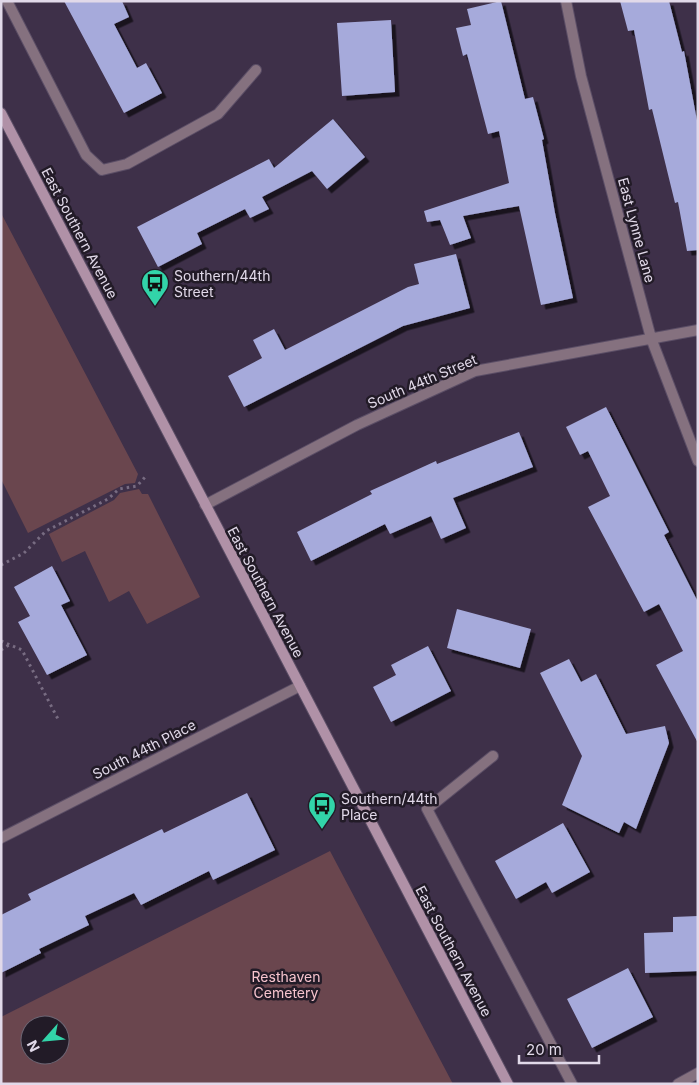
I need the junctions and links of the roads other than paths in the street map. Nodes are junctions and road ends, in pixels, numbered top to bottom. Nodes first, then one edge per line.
1 (7, 1) edge
2 (566, 1) edge
3 (256, 70) dead end
4 (1, 113) edge
5 (698, 330) edge
6 (651, 338) junction
7 (698, 461) edge
8 (205, 505) junction
9 (300, 686) junction
10 (493, 756) dead end
11 (1, 838) edge
12 (698, 1073) edge
13 (508, 1084) edge
14 (572, 1084) edge
15 (678, 1084) edge

1 - 3 street
2 - 6 street, East Lynne Lane
4 - 8 main road, East Southern Avenue
5 - 6 street, South 44th Street
6 - 7 street, East Lynne Lane
6 - 8 street, South 44th Street
8 - 9 main road, East Southern Avenue
9 - 11 street, South 44th Place
9 - 13 main road, East Southern Avenue
10 - 14 street
12 - 15 street

